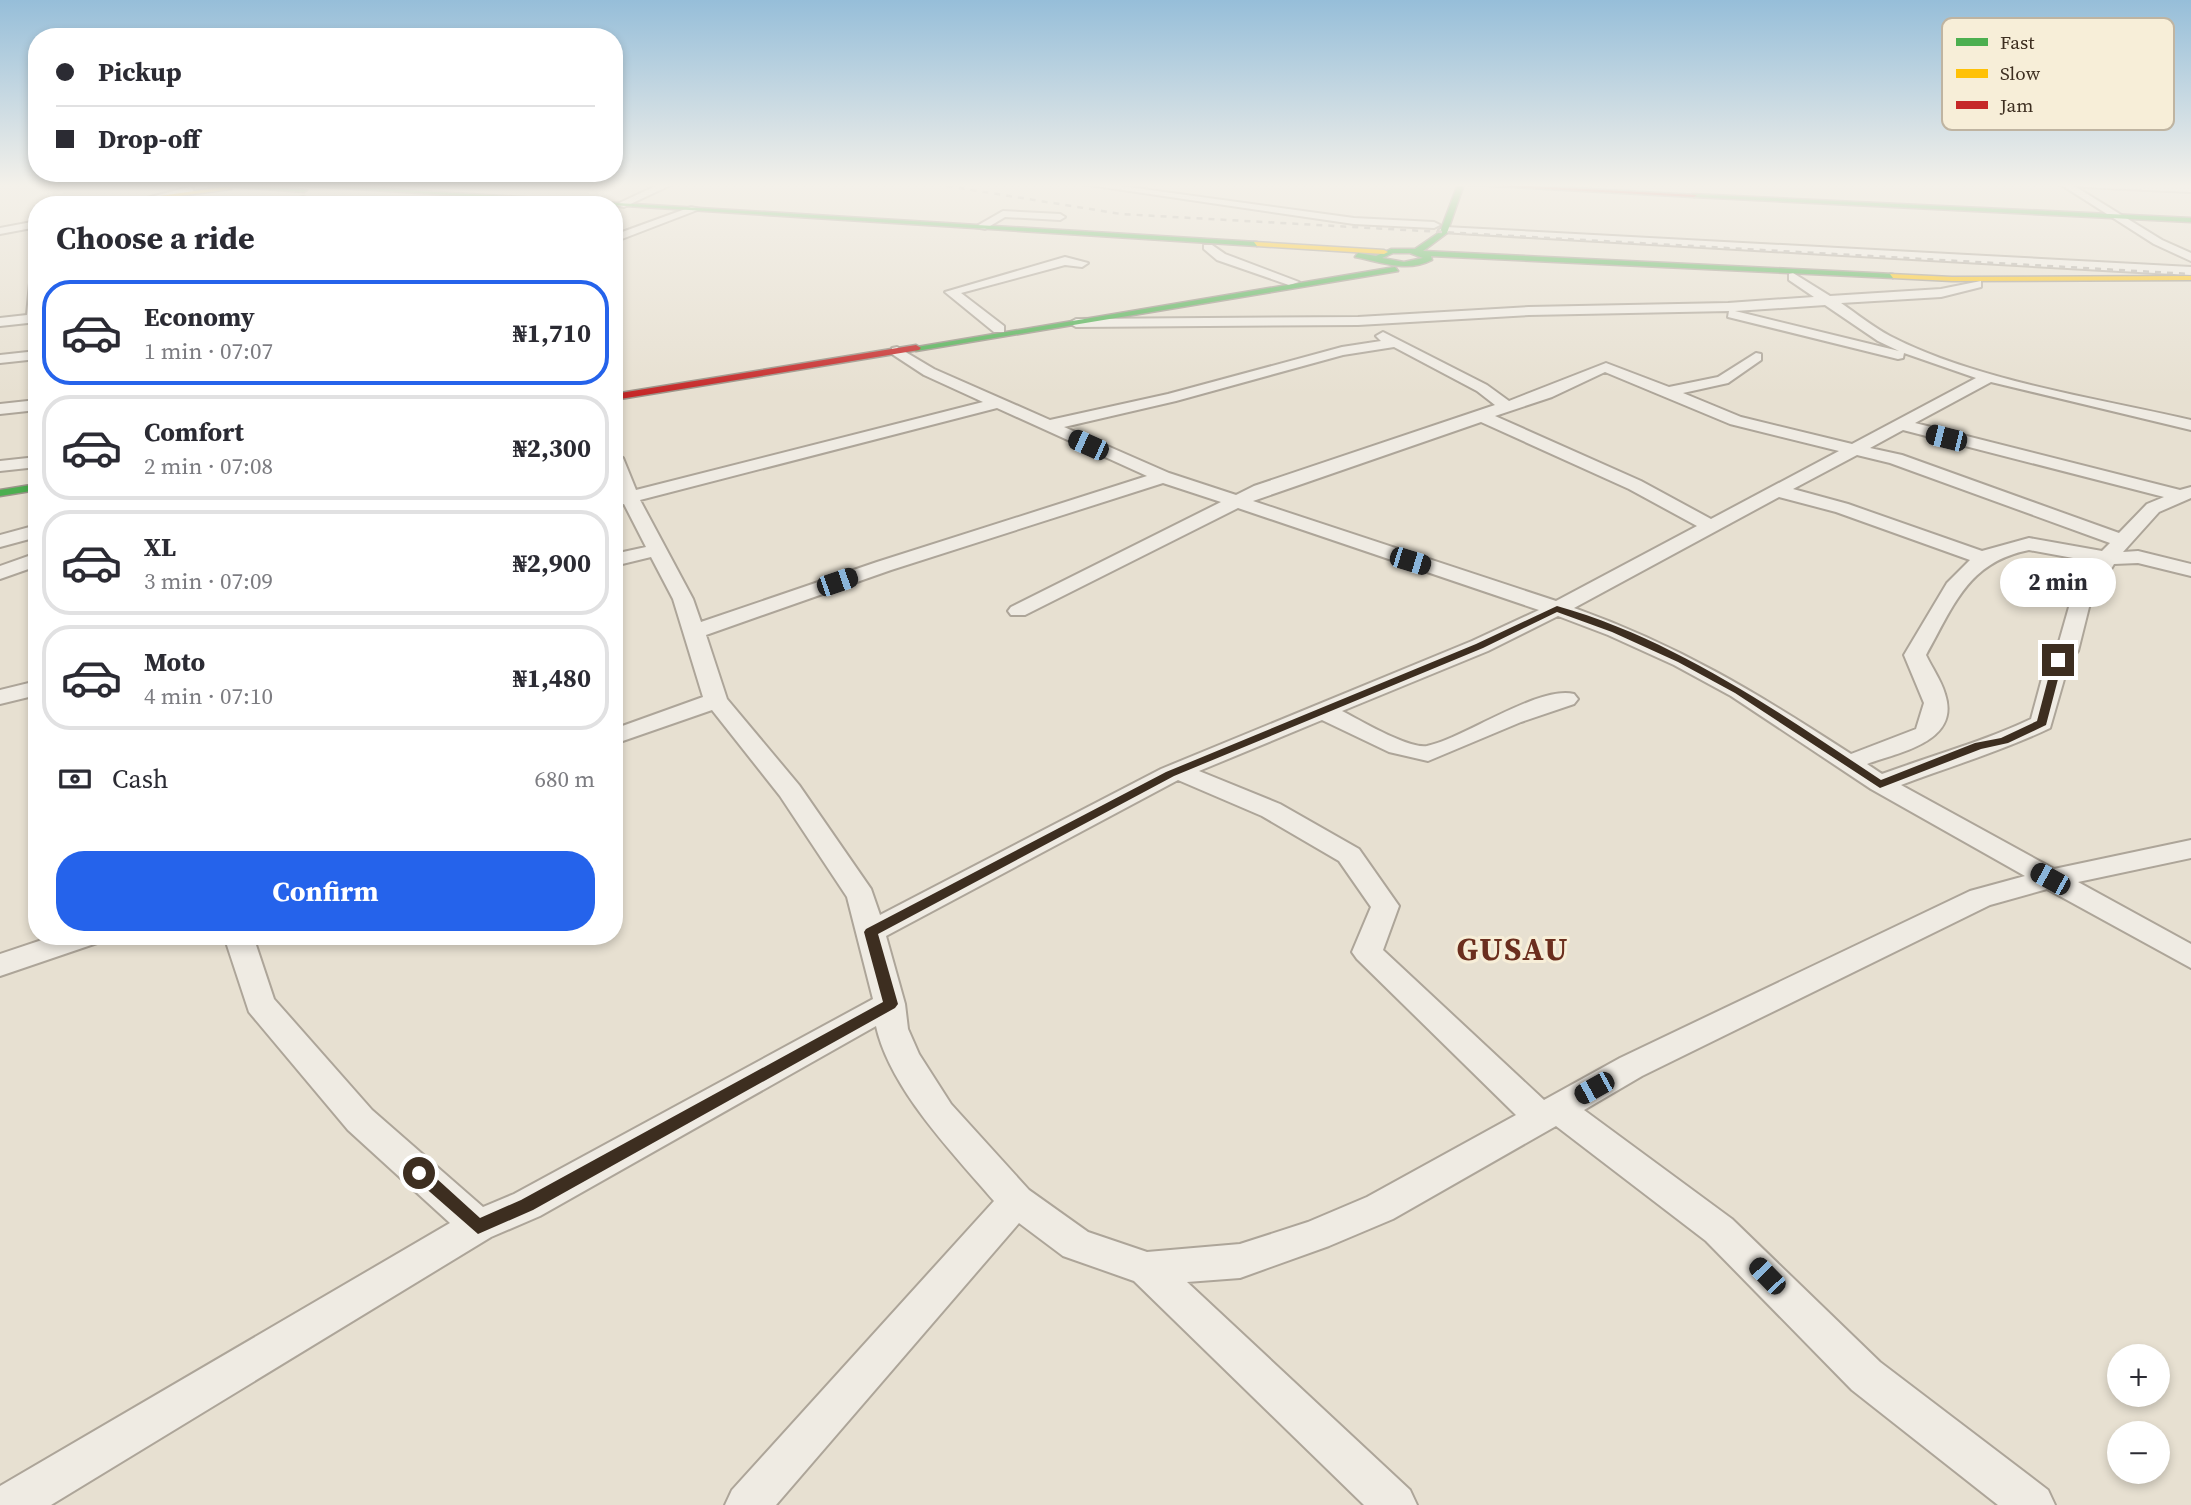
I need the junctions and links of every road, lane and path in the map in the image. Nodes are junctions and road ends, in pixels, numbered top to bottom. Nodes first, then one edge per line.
1 (1218, 254) edge
2 (1329, 254) edge
3 (1352, 254) edge
4 (1904, 254) edge
5 (1416, 256) junction
6 (1377, 258) junction
7 (1082, 263) dead end
8 (2191, 271) edge
9 (1793, 278) junction
10 (2191, 278) edge
11 (1293, 282) junction
12 (2191, 283) edge
13 (1977, 284) junction
14 (1826, 301) junction
15 (1709, 307) junction
16 (28, 319) edge
17 (1358, 321) junction
18 (0, 322) edge
19 (1076, 323) junction
20 (1868, 328) junction
21 (999, 329) junction
22 (1816, 335) junction
23 (1394, 343) junction
24 (0, 351) edge
25 (897, 351) junction
26 (28, 353) edge
27 (28, 355) edge
28 (1755, 357) dead end
29 (0, 359) edge
30 (1987, 378) junction
31 (623, 389) edge
32 (1669, 391) junction
33 (623, 396) edge
34 (998, 403) junction
35 (1505, 405) junction
36 (28, 406) edge
37 (0, 409) edge
38 (1482, 416) junction
39 (1899, 424) junction
40 (2191, 425) edge
41 (1046, 426) junction
42 (1857, 448) junction
43 (28, 463) edge
44 (0, 466) edge
45 (1163, 477) junction
46 (28, 488) edge
47 (1778, 491) junction
48 (0, 493) edge
49 (2186, 494) edge
50 (623, 499) edge
51 (623, 500) edge
52 (1234, 503) junction
53 (1710, 526) junction
54 (28, 533) edge
55 (0, 541) edge
56 (2115, 549) junction
57 (658, 550) junction
58 (623, 558) edge
59 (1983, 558) junction
60 (28, 562) edge
61 (2191, 570) edge
62 (0, 573) edge
63 (1557, 609) junction
64 (1018, 611) dead end
65 (694, 632) junction
66 (28, 690) edge
67 (0, 697) edge
68 (1566, 699) dead end
69 (716, 700) junction
70 (1322, 711) junction
71 (623, 734) edge
72 (1848, 763) junction
73 (1178, 771) junction
74 (1880, 785) junction
75 (2191, 849) edge
76 (2050, 879) junction
77 (871, 932) junction
78 (60, 945) edge
79 (241, 945) edge
80 (2191, 957) edge
81 (0, 965) edge
82 (890, 1004) junction
83 (1549, 1113) junction
84 (1016, 1201) junction
85 (478, 1226) junction
86 (1147, 1269) junction
87 (10, 1505) edge
88 (747, 1505) edge
89 (1395, 1505) edge
90 (2033, 1505) edge

1 - 11 street
2 - 6 street
3 - 6 street
4 - 8 street
5 - 6 street
5 - 9 street
5 - 10 street
5 - 19 street
6 - 11 street
7 - 21 street
9 - 13 street
9 - 14 street
11 - 21 street
12 - 13 street
13 - 14 street
14 - 15 street
14 - 20 street
15 - 17 street
15 - 22 street
16 - 18 street
17 - 19 street
17 - 23 street
19 - 25 street
20 - 22 street
20 - 30 street
21 - 31 street
22 - 30 street
23 - 35 street
23 - 41 street
24 - 26 street
25 - 33 street
25 - 34 street
27 - 29 street
28 - 32 street
30 - 39 street
30 - 40 street
32 - 35 street
32 - 42 street
34 - 41 street
34 - 50 street
35 - 38 street
36 - 37 street
38 - 52 street
38 - 53 street
39 - 42 street
39 - 49 street
41 - 45 street
42 - 47 street
42 - 56 street
43 - 44 street
45 - 52 street
45 - 65 street
46 - 48 street
47 - 53 street
47 - 59 street
49 - 56 street
51 - 57 street
52 - 63 street
52 - 64 street
53 - 63 street
54 - 55 street
56 - 59 street
56 - 61 street
56 - 74 street
57 - 58 street
57 - 65 street
59 - 72 street
60 - 62 street
63 - 70 street
63 - 72 street
65 - 69 street
66 - 67 street
68 - 70 street
69 - 71 street
69 - 77 street
70 - 73 street
72 - 74 street
73 - 77 street
73 - 83 street
74 - 76 street
75 - 76 street
76 - 80 street
76 - 83 street
77 - 82 street
78 - 81 street
79 - 85 street
82 - 84 street
82 - 85 street
83 - 86 street
83 - 90 street
84 - 86 street
84 - 88 street
85 - 87 street
86 - 89 street

